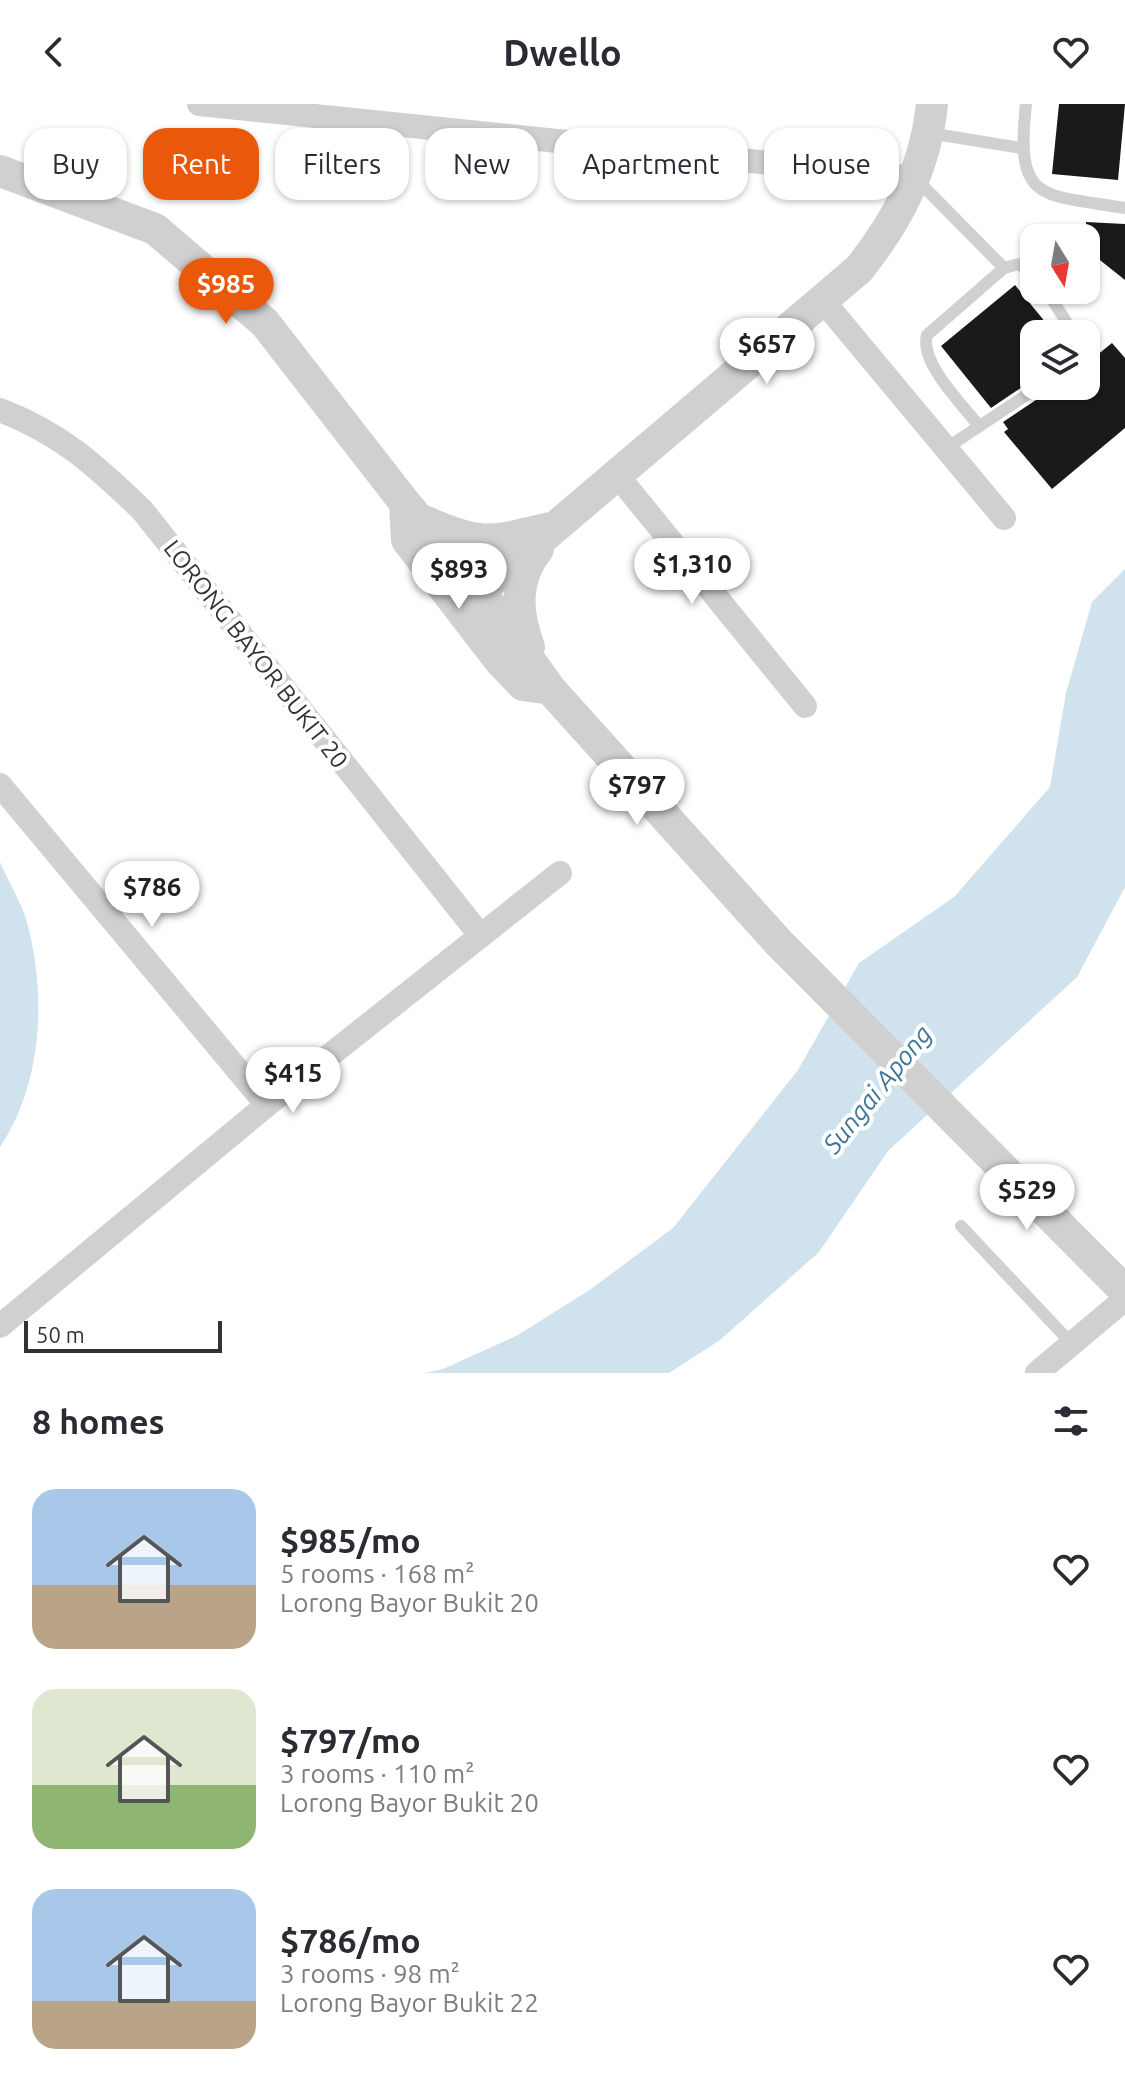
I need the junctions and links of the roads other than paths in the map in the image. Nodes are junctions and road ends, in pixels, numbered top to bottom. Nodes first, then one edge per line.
1 (199, 104) edge
2 (1026, 104) edge
3 (931, 119) edge
4 (1021, 148) junction
5 (0, 171) edge
6 (915, 178) junction
7 (1125, 208) edge
8 (1020, 265) edge
9 (1004, 268) junction
10 (824, 302) junction
11 (1020, 399) edge
12 (0, 410) edge
13 (979, 426) junction
14 (948, 447) junction
15 (617, 475) junction
16 (412, 511) junction
17 (1004, 518) dead end
18 (555, 527) junction
19 (480, 591) junction
20 (545, 681) junction
21 (805, 706) dead end
22 (0, 785) edge
23 (560, 873) dead end
24 (480, 935) junction
25 (267, 1105) junction
26 (961, 1226) dead end
27 (1125, 1291) edge
28 (1125, 1299) edge
29 (0, 1326) edge
30 (1072, 1344) junction
31 (1037, 1373) edge

1 - 6 street
2 - 4 lane
3 - 4 lane
3 - 6 street
4 - 7 lane
5 - 16 street
6 - 9 lane
6 - 10 street
8 - 9 lane
9 - 13 lane
10 - 14 street
10 - 15 street
11 - 13 lane
12 - 24 street, LORONG BAYOR BUKIT 20
13 - 14 lane
14 - 17 street
15 - 18 street
15 - 21 street
16 - 18 street
16 - 19 street
16 - 20 street
18 - 19 street
18 - 20 street
19 - 20 street
20 - 27 street
22 - 25 street
23 - 24 street
24 - 25 street
25 - 29 street
26 - 30 lane
28 - 30 street
30 - 31 street

